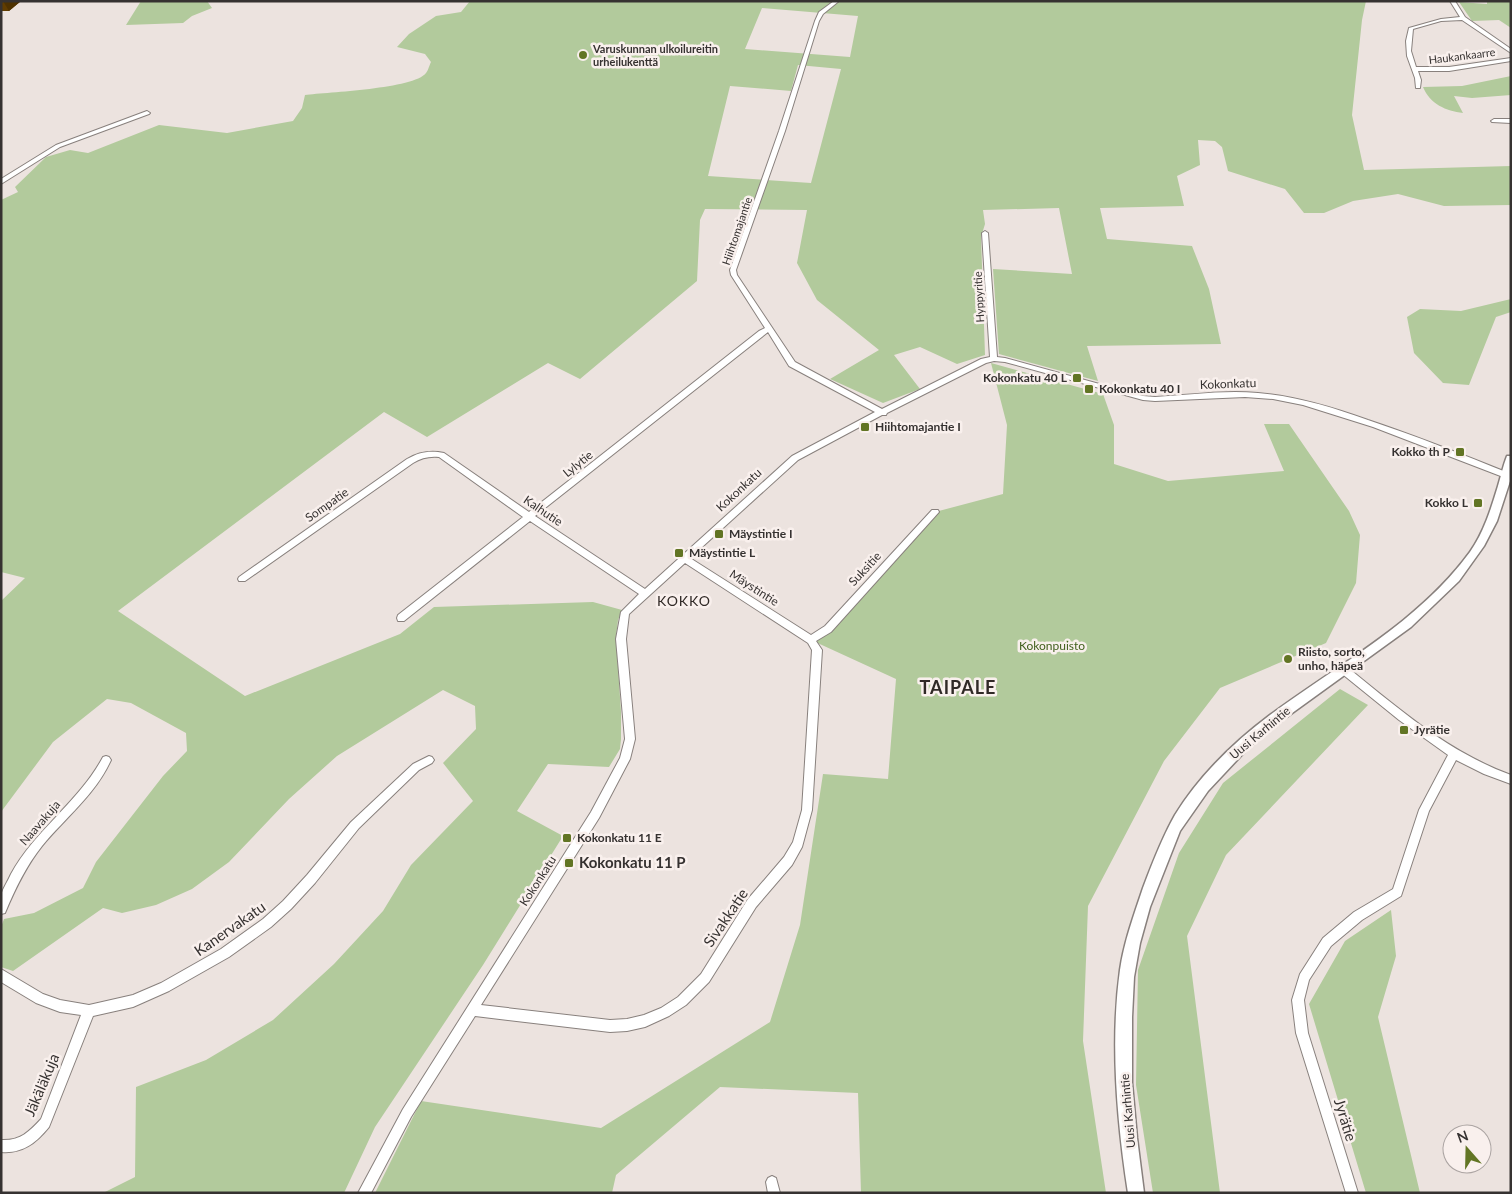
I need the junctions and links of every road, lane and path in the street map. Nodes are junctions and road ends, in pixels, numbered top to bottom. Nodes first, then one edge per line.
1 (837, 1) edge
2 (1452, 1) edge
3 (1463, 18) junction
4 (1511, 52) edge
5 (1511, 59) edge
6 (1416, 69) junction
7 (1418, 87) dead end
8 (147, 113) dead end
9 (1494, 120) dead end
10 (1511, 121) edge
11 (1, 182) edge
12 (986, 233) dead end
13 (769, 329) junction
14 (994, 359) junction
15 (883, 412) junction
16 (428, 453) joint
17 (1511, 459) edge
18 (1508, 476) edge
19 (935, 512) dead end
20 (530, 517) junction
21 (684, 558) junction
22 (242, 579) dead end
23 (645, 593) junction
24 (401, 618) dead end
25 (811, 640) junction
26 (1344, 670) junction
27 (1454, 753) junction
28 (106, 760) dead end
29 (429, 760) dead end
30 (1511, 780) edge
31 (1, 909) edge
32 (1, 974) edge
33 (472, 1010) junction
34 (89, 1012) junction
35 (1, 1146) edge
36 (364, 1193) edge
37 (1136, 1193) edge
38 (1352, 1193) edge

1 - 13 street, Hiihtomajantie
2 - 3 street
3 - 4 street
3 - 6 street, Haukankaarre
5 - 6 street, Haukankaarre
6 - 7 street, Haukankaarre
8 - 11 street
9 - 10 street
12 - 14 street, Hyppyritie
13 - 15 street, Hiihtomajantie
13 - 20 street, Lylytie
14 - 15 street, Kokonkatu
14 - 18 street, Kokonkatu
15 - 21 street, Kokonkatu
16 - 20 street, Kalhutie
16 - 22 street, Sompatie
17 - 18 street, Uusi Karhintie
18 - 26 street, Uusi Karhintie
19 - 25 street, Suksitie
20 - 23 street, Kalhutie
20 - 24 street, Lylytie
21 - 23 street, Kokonkatu
21 - 25 street, Mäystintie
23 - 33 street, Kokonkatu
25 - 33 street, Sivakkatie
26 - 27 street
26 - 37 street, Uusi Karhintie
27 - 30 street
27 - 38 street, Jyrätie
28 - 31 street, Naavakuja
29 - 34 street, Kanervakatu
32 - 34 street, Kanervakatu
33 - 36 street, Kokonkatu
34 - 35 street, Jäkäläkuja

